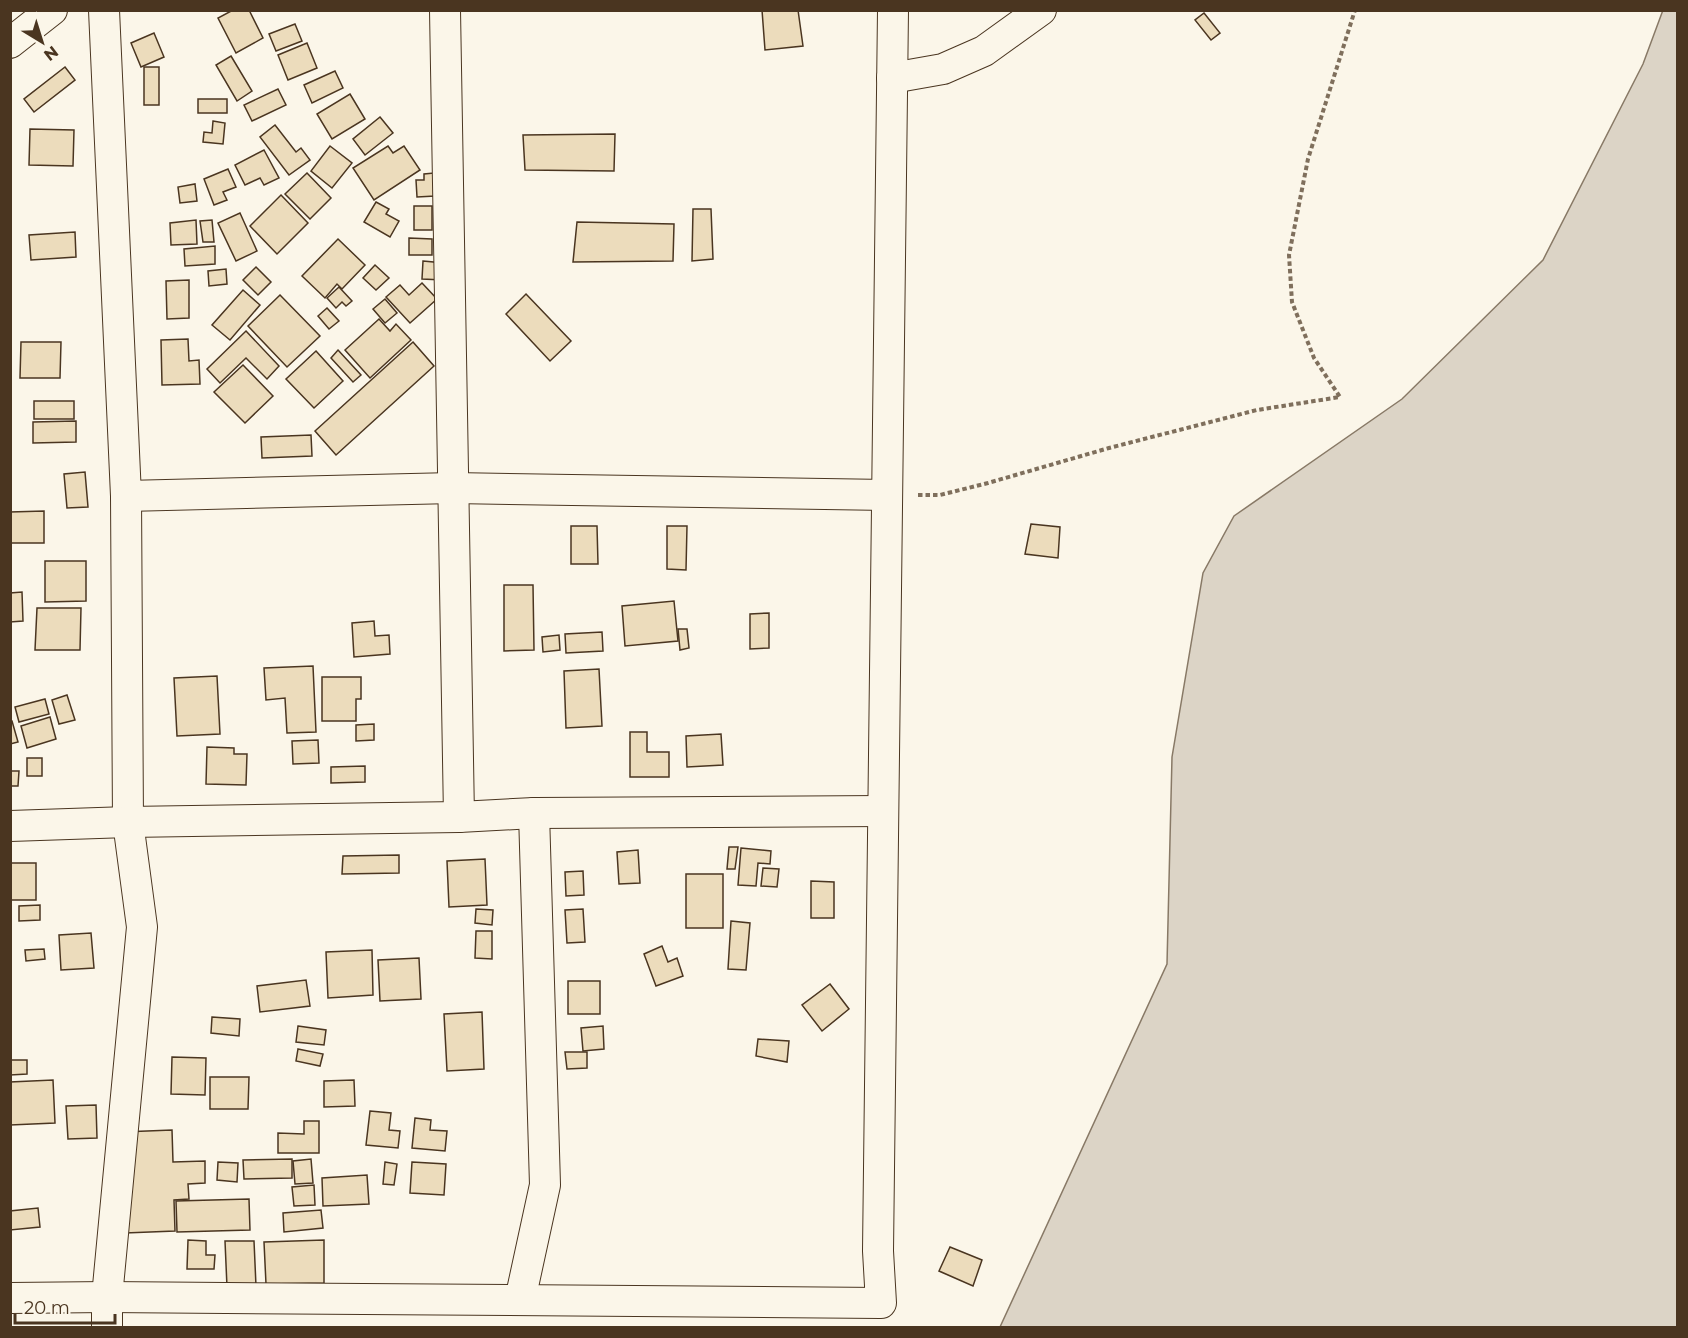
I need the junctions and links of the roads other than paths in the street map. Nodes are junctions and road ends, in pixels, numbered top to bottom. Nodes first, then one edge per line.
1 (52, 10) edge
2 (104, 10) edge
3 (445, 10) edge
4 (893, 10) edge
5 (1041, 10) edge
6 (10, 43) edge
7 (892, 78) junction
8 (453, 488) junction
9 (887, 495) junction
10 (126, 496) junction
11 (884, 811) junction
12 (534, 813) junction
13 (459, 817) junction
14 (128, 822) junction
15 (10, 826) edge
16 (107, 1297) junction
17 (10, 1298) edge
18 (520, 1300) junction
19 (107, 1328) edge

1 - 6 street
2 - 10 street
3 - 8 street
4 - 7 street
5 - 7 street
7 - 9 street
8 - 9 street
8 - 10 street
8 - 13 street
9 - 11 street
10 - 14 street
11 - 12 street
11 - 18 street
12 - 13 street
12 - 18 street
13 - 14 street
14 - 15 street
14 - 16 street
16 - 17 street
16 - 18 street
16 - 19 street

